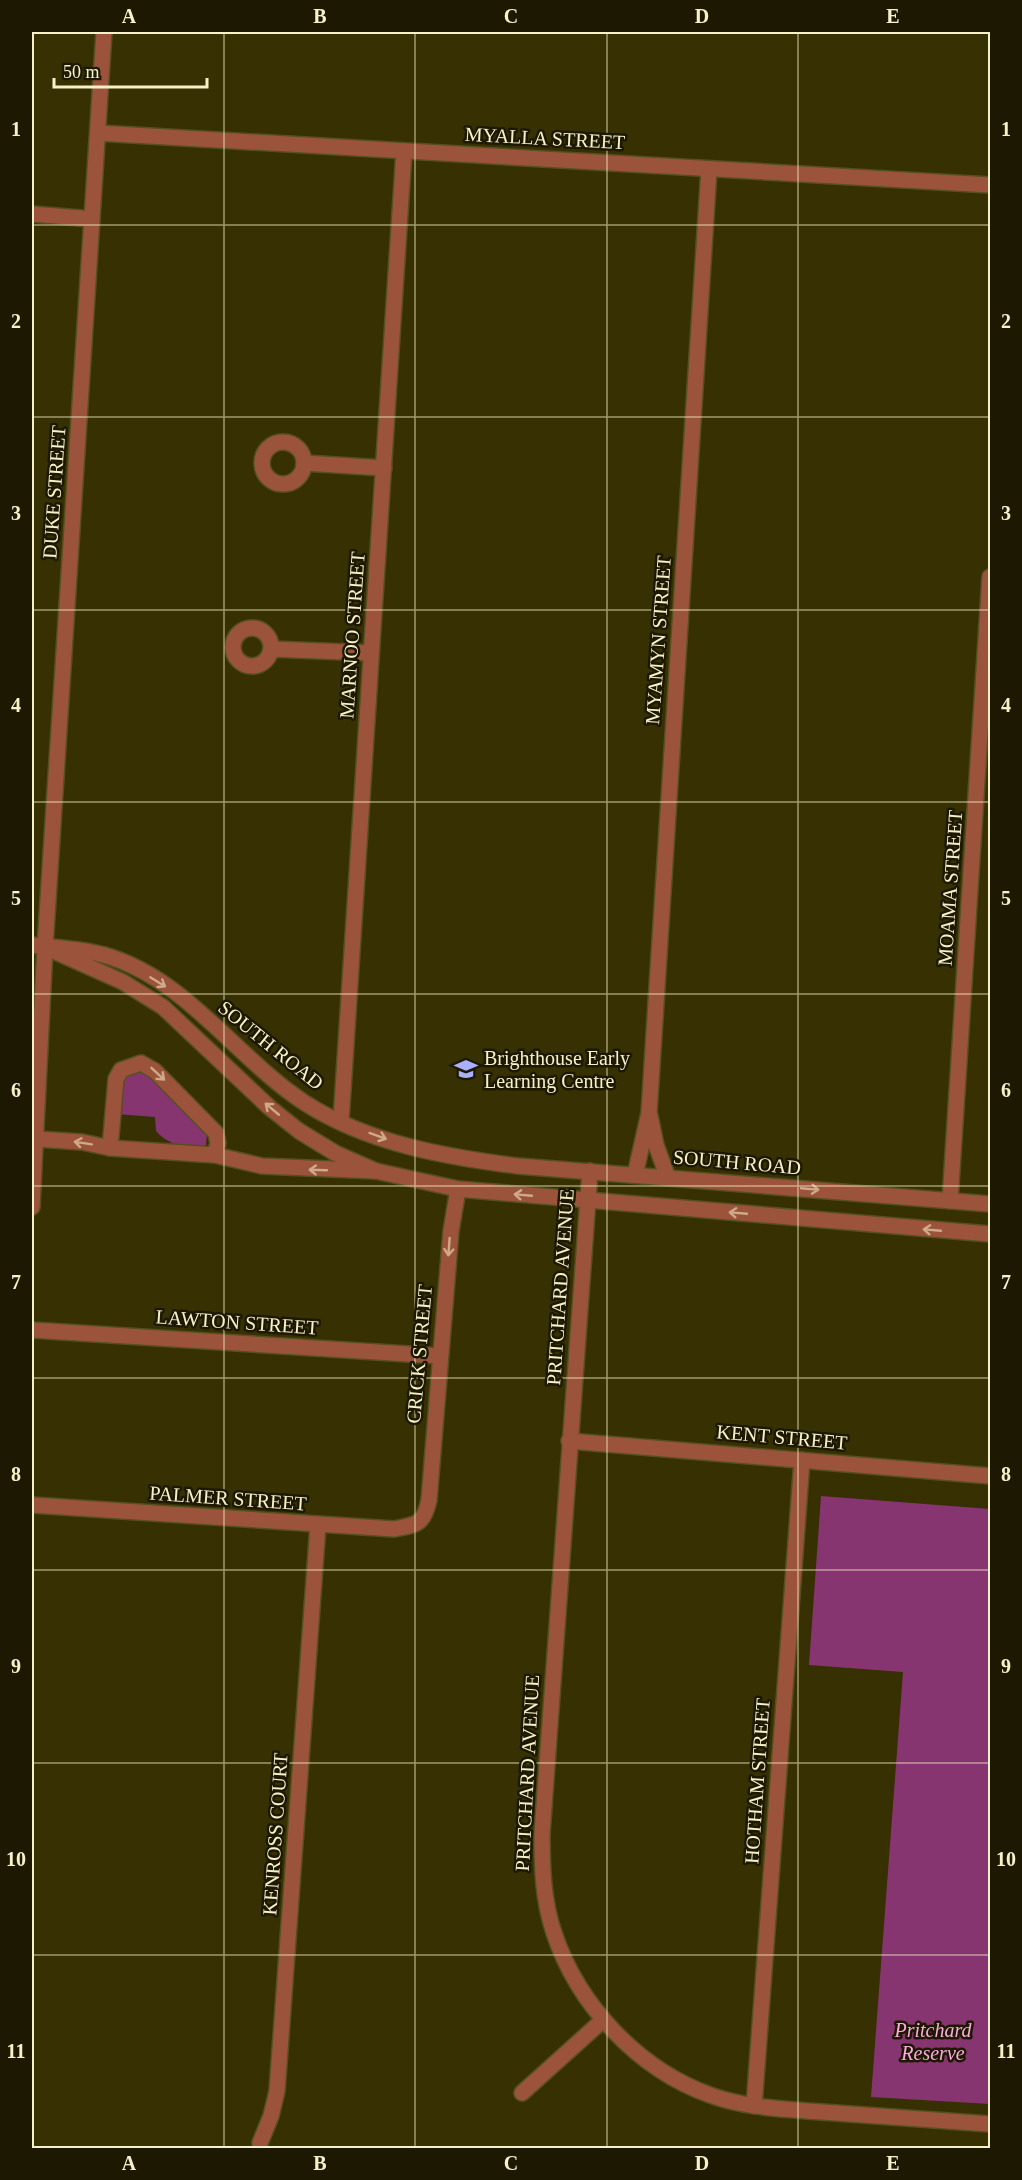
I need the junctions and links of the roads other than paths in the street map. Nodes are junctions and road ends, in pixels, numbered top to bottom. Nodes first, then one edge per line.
1 (104, 32) edge
2 (98, 133) junction
3 (404, 151) junction
4 (709, 169) junction
5 (990, 185) edge
6 (32, 214) edge
7 (92, 219) junction
8 (304, 463) dead end
9 (384, 468) junction
10 (990, 577) edge
11 (271, 649) dead end
12 (371, 653) junction
13 (38, 946) edge
14 (649, 1113) junction
15 (341, 1121) junction
16 (36, 1139) junction
17 (110, 1148) junction
18 (215, 1155) junction
19 (376, 1171) junction
20 (590, 1171) junction
21 (635, 1175) junction
22 (668, 1178) junction
23 (458, 1189) junction
24 (586, 1201) junction
25 (950, 1201) junction
26 (990, 1204) edge
27 (32, 1207) edge
28 (990, 1234) edge
29 (32, 1330) edge
30 (440, 1356) junction
31 (569, 1441) junction
32 (802, 1460) junction
33 (990, 1476) edge
34 (32, 1505) edge
35 (421, 1521) joint
36 (318, 1525) junction
37 (603, 2020) junction
38 (522, 2093) dead end
39 (754, 2106) junction
40 (990, 2124) edge
41 (260, 2143) dead end

1 - 2 street, DUKE STREET
2 - 3 street, MYALLA STREET
2 - 7 street, DUKE STREET
3 - 4 street, MYALLA STREET
3 - 9 street, MARNOO STREET
4 - 5 street, MYALLA STREET
4 - 14 street, MYAMYN STREET
6 - 7 street
7 - 13 street, DUKE STREET
8 - 9 street
9 - 12 street, MARNOO STREET
10 - 25 street, MOAMA STREET
11 - 12 street
12 - 15 street, MARNOO STREET
13 -> 15 street, SOUTH ROAD
13 - 16 street, DUKE STREET
19 -> 13 street
14 - 21 street, MYAMYN STREET
14 - 22 street, MYAMYN STREET
15 -> 20 street, SOUTH ROAD
17 -> 16 street
16 - 27 street, DUKE STREET
17 - 18 street
17 -> 18 street
19 -> 18 street
19 - 23 street
20 - 21 street, SOUTH ROAD
20 - 24 street, PRITCHARD AVENUE
21 - 22 street, SOUTH ROAD
22 -> 25 street, SOUTH ROAD
24 -> 23 street
23 -> 30 street, CRICK STREET
28 -> 24 street
24 - 31 street, PRITCHARD AVENUE
25 - 26 street, SOUTH ROAD
29 - 30 street, LAWTON STREET
30 - 35 street, CRICK STREET
31 - 32 street, KENT STREET
31 - 37 street, PRITCHARD AVENUE
32 - 33 street, KENT STREET
32 - 39 street, HOTHAM STREET
34 - 36 street, PALMER STREET
35 - 36 street, PALMER STREET
36 - 41 street, KENROSS COURT
37 - 38 street
37 - 39 street, PRITCHARD AVENUE
39 - 40 street, PRITCHARD AVENUE

